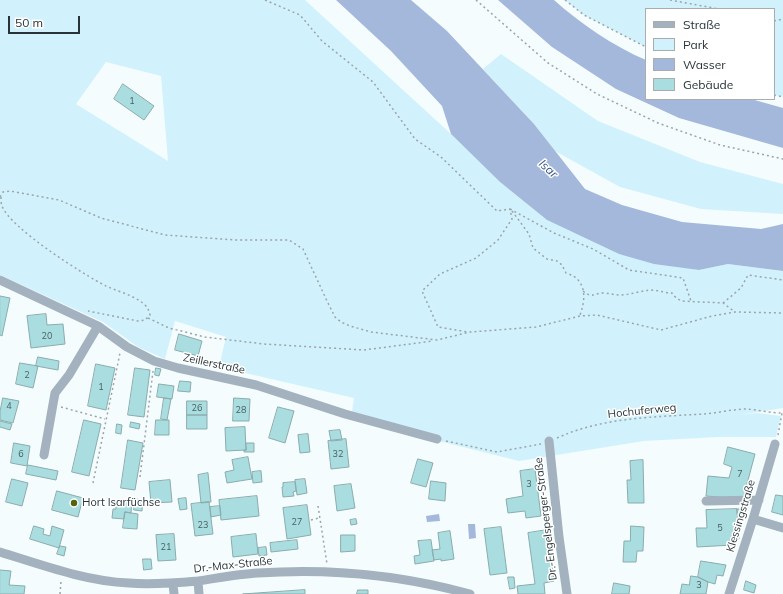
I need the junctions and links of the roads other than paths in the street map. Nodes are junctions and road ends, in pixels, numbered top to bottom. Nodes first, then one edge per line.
1 (0, 280) edge
2 (98, 326) junction
3 (437, 438) road end
4 (549, 441) road end
5 (775, 444) road end
6 (44, 455) dead end
7 (759, 500) junction
8 (706, 501) dead end
9 (753, 520) junction
10 (783, 528) edge
11 (0, 552) edge
12 (198, 581) junction
13 (173, 583) junction
14 (444, 590) edge
15 (174, 594) edge
16 (199, 594) edge
17 (470, 594) edge
18 (567, 594) edge
19 (729, 594) edge

1 - 2 street, Zeillerstraße
2 - 3 street, Zeillerstraße
2 - 6 street
4 - 18 street, Dr.-Engelsperger-Straße
5 - 7 street, Klessingstraße
7 - 8 street
7 - 9 street, Klessingstraße
9 - 10 street
9 - 19 street, Klessingstraße
11 - 13 street, Dr.-Max-Straße
12 - 13 street, Dr.-Max-Straße
12 - 14 street, Dr.-Max-Straße
12 - 16 street
13 - 15 street
14 - 17 street, Dr.-Max-Straße

